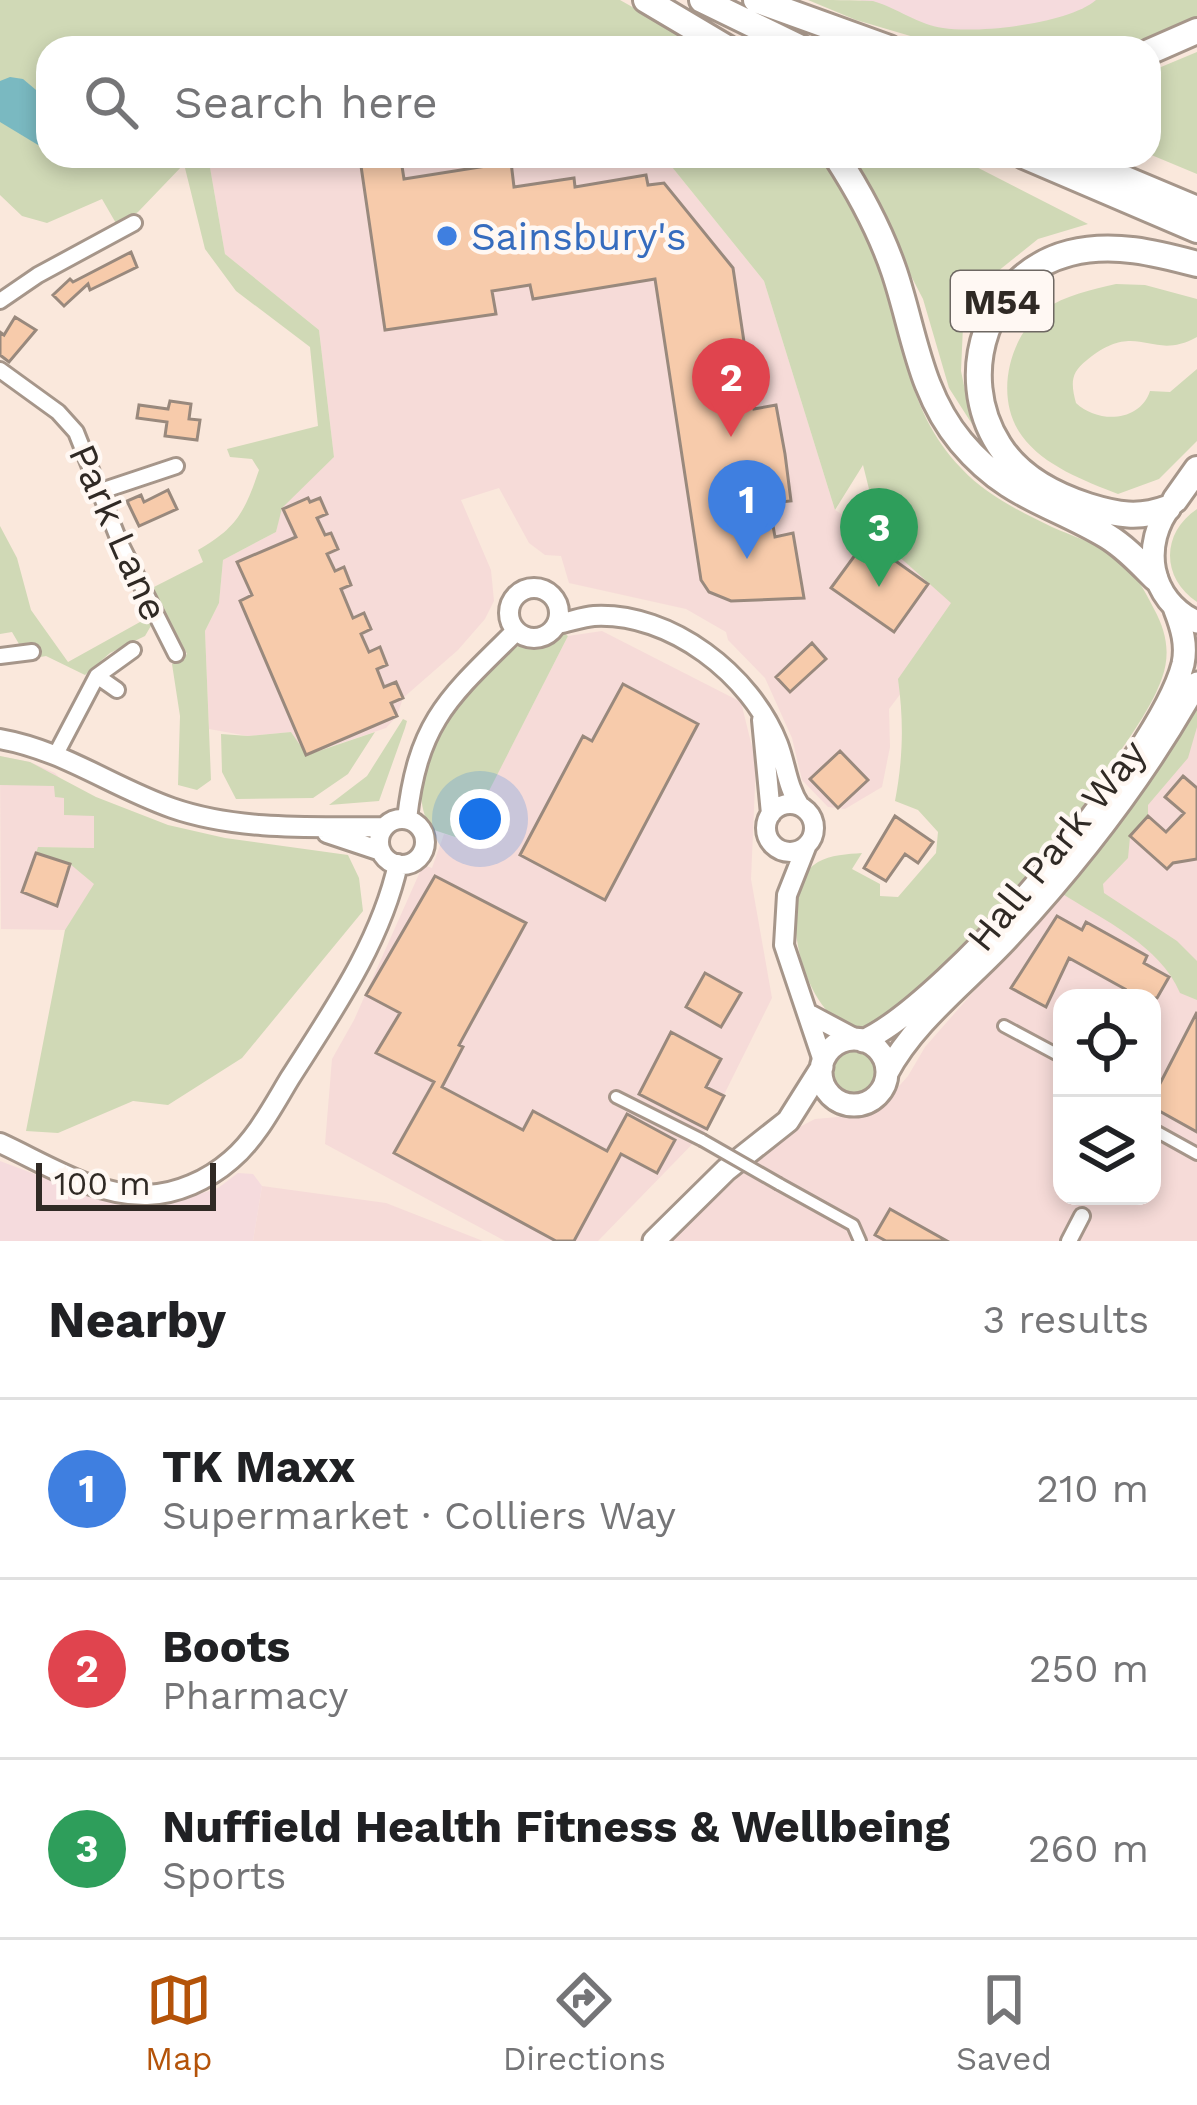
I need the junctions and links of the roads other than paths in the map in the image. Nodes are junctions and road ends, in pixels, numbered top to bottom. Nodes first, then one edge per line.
1 (646, 0) edge
2 (702, 0) edge
3 (753, 0) edge
4 (1197, 31) edge
5 (707, 36) edge
6 (776, 36) edge
7 (823, 36) edge
8 (855, 36) edge
9 (1161, 47) edge
10 (843, 168) edge
11 (1052, 168) edge
12 (1100, 168) edge
13 (1197, 209) edge
14 (134, 223) dead end
15 (1197, 230) edge
16 (1197, 264) edge
17 (2, 297) edge
18 (0, 370) edge
19 (176, 466) dead end
20 (1197, 469) edge
21 (142, 476) junction
22 (101, 491) junction
23 (149, 492) dead end
24 (1180, 499) edge
25 (1155, 578) junction
26 (550, 593) junction
27 (1175, 610) junction
28 (595, 616) junction
29 (1197, 622) edge
30 (557, 624) junction
31 (516, 631) junction
32 (166, 635) junction
33 (7, 638) dead end
34 (150, 643) dead end
35 (134, 650) dead end
36 (32, 652) dead end
37 (176, 654) dead end
38 (5, 656) edge
39 (97, 676) junction
40 (1197, 683) edge
41 (117, 690) dead end
42 (761, 715) junction
43 (0, 739) edge
44 (56, 754) junction
45 (800, 806) junction
46 (771, 814) junction
47 (407, 819) junction
48 (384, 827) junction
49 (316, 829) junction
50 (775, 847) junction
51 (806, 847) junction
52 (381, 851) junction
53 (398, 864) junction
54 (787, 895) junction
55 (930, 1005) junction
56 (811, 1015) junction
57 (1004, 1025) dead end
58 (859, 1040) junction
59 (1053, 1052) edge
60 (822, 1064) junction
61 (887, 1073) junction
62 (616, 1097) dead end
63 (846, 1104) junction
64 (788, 1120) junction
65 (1161, 1136) edge
66 (0, 1143) edge
67 (1197, 1154) edge
68 (1082, 1216) dead end
69 (654, 1241) edge
70 (860, 1241) edge
71 (1069, 1241) edge

1 - 5 highway
2 - 6 highway
3 - 7 highway
3 - 8 highway
4 - 9 highway
10 - 25 highway, M54
11 - 15 highway
12 - 13 highway
14 - 17 street
16 - 24 highway, M54
18 - 22 street, Park Lane
19 - 21 street
20 - 24 highway
21 - 22 street
21 - 23 street
22 - 32 street, Park Lane
24 - 25 main road
25 - 27 main road
26 - 28 street
26 - 30 street
26 - 31 street
27 - 29 main road
27 - 55 main road, Hall Park Way
28 - 30 street
28 - 42 street
30 - 31 street
31 - 47 street
32 - 34 street
32 - 37 street, Park Lane
33 - 38 street
35 - 39 street
36 - 38 street
39 - 41 street
39 - 44 street
40 - 55 main road, Hall Park Way
42 - 45 street
42 - 46 street
43 - 44 street
44 - 49 street
45 - 46 street
45 - 51 street
46 - 50 street
47 - 48 street
47 - 53 street
48 - 49 street
48 - 52 street
49 - 52 street
50 - 51 street
50 - 54 street
51 - 54 street
52 - 53 street
53 - 66 street
54 - 56 street
55 - 58 main road, Hall Park Way
55 - 61 main road, Hall Park Way
56 - 58 street
56 - 60 street
57 - 59 street
58 - 60 main road
58 - 61 main road
60 - 63 main road
60 - 64 main road
61 - 63 main road
62 - 70 street, bridge
63 - 64 main road
64 - 69 main road
65 - 67 street
68 - 71 street

